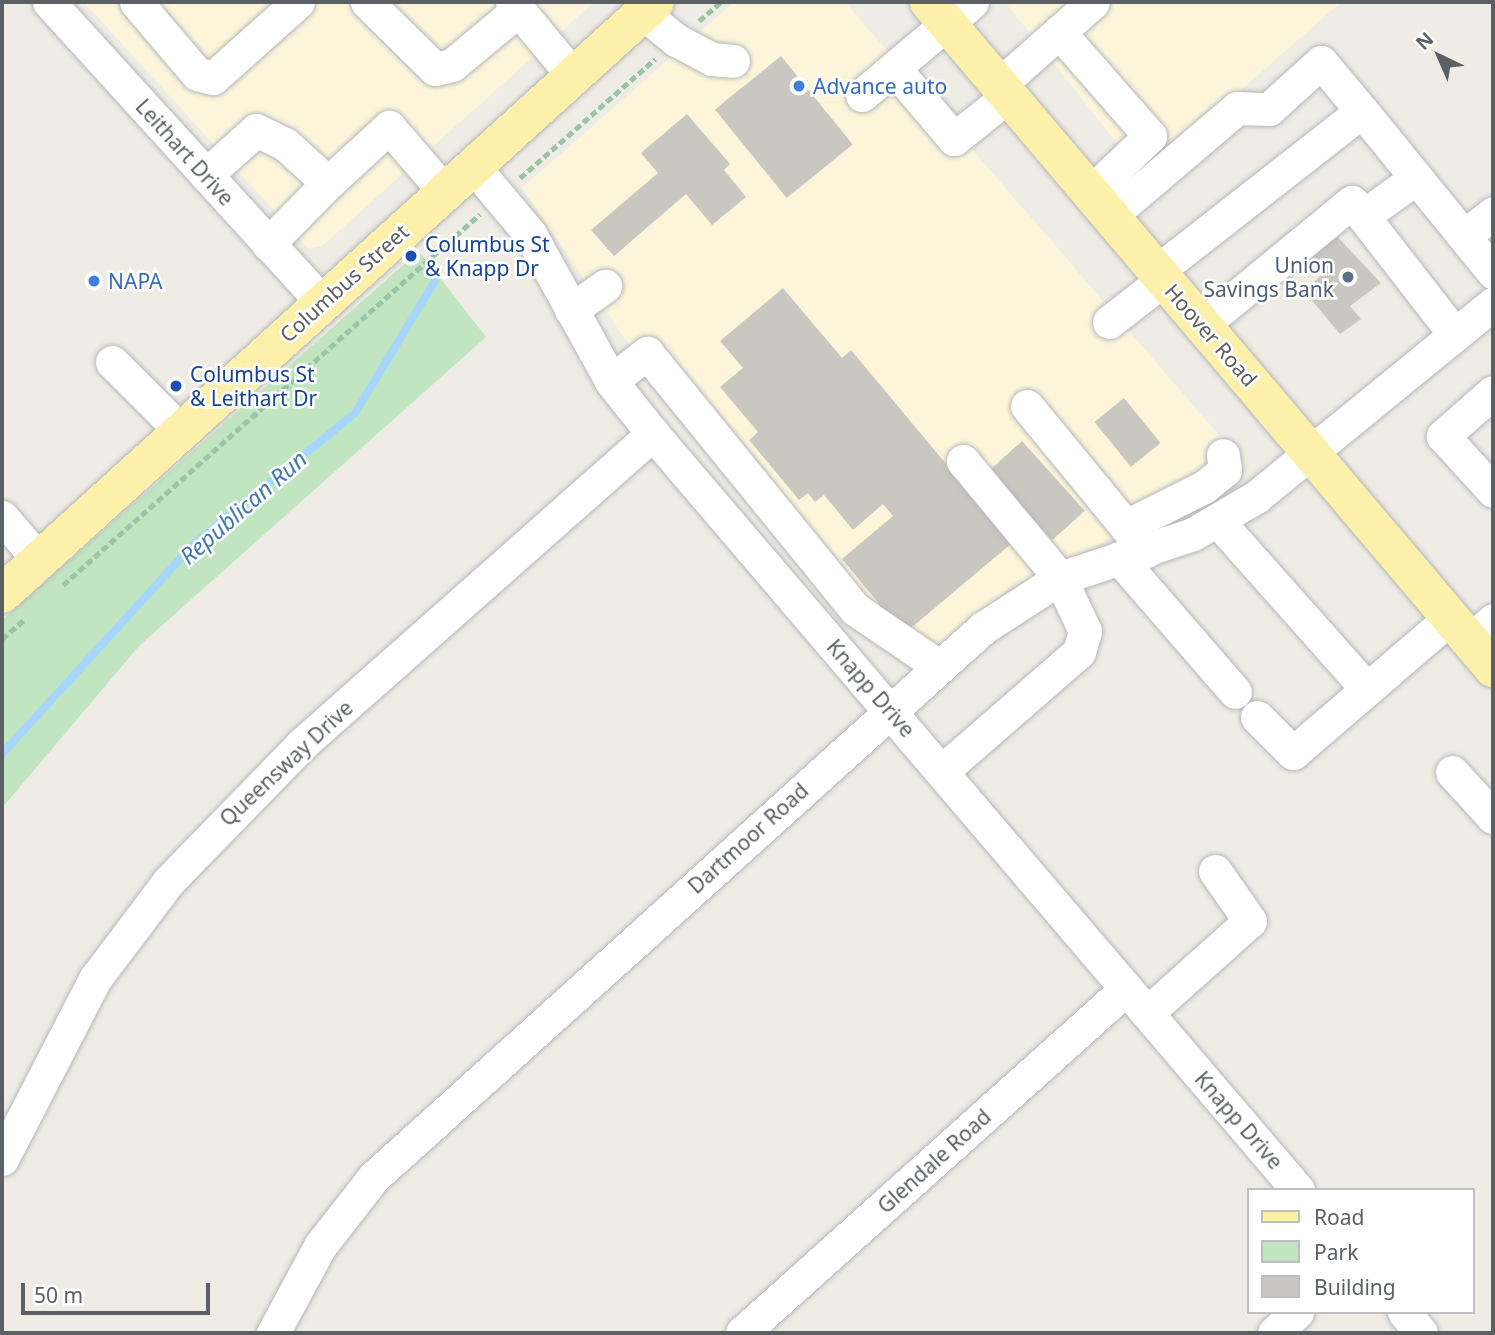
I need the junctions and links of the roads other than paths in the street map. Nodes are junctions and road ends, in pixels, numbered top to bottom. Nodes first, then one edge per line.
1 (136, 2) edge
2 (298, 2) edge
3 (367, 2) edge
4 (1093, 2) edge
5 (515, 6) edge
6 (65, 7) edge
7 (649, 7) edge
8 (949, 9) edge
9 (1059, 32) junction
10 (733, 61) dead end
11 (894, 68) junction
12 (575, 77) junction
13 (1003, 90) junction
14 (862, 95) dead end
15 (1362, 111) junction
16 (474, 167) junction
17 (206, 175) junction
18 (1416, 178) junction
19 (328, 183) junction
20 (445, 192) junction
21 (1099, 205) junction
22 (1493, 213) edge
23 (1363, 216) junction
24 (1464, 236) junction
25 (268, 244) junction
26 (1493, 272) edge
27 (1160, 276) junction
28 (605, 286) dead end
29 (322, 302) junction
30 (1493, 304) edge
31 (572, 310) junction
32 (1109, 322) dead end
33 (1202, 325) junction
34 (1455, 335) junction
35 (112, 362) dead end
36 (611, 381) junction
37 (1493, 392) edge
38 (1027, 406) dead end
39 (182, 432) junction
40 (653, 434) junction
41 (1311, 453) junction
42 (1223, 455) dead end
43 (962, 461) dead end
44 (1493, 491) edge
45 (2, 517) edge
46 (1217, 520) junction
47 (1131, 545) junction
48 (47, 576) junction
49 (1059, 578) junction
50 (18, 602) edge
51 (1477, 637) edge
52 (940, 667) junction
53 (1367, 689) junction
54 (1235, 692) dead end
55 (891, 710) junction
56 (1256, 717) dead end
57 (942, 771) junction
58 (1452, 772) dead end
59 (1493, 817) edge
60 (1215, 871) dead end
61 (1136, 1001) junction
62 (2, 1159) edge
63 (1296, 1188) edge
64 (1295, 1314) edge
65 (1406, 1314) edge
66 (273, 1333) edge
67 (742, 1333) edge
68 (1274, 1333) edge
69 (1421, 1333) edge

1 - 2 street
3 - 5 street
4 - 9 street
5 - 12 street
6 - 17 street, Leithart Drive
7 - 10 street
7 - 12 main road, Columbus Street
8 - 11 street
8 - 13 main road, Hoover Road
9 - 13 street
9 - 21 street
11 - 13 street
11 - 14 street
12 - 16 main road, Columbus Street
13 - 21 main road, Hoover Road
15 - 18 street
15 - 21 street
15 - 27 street
16 - 20 main road, Columbus Street
16 - 31 street, Knapp Drive
17 - 19 street
17 - 25 street, Leithart Drive
18 - 23 street
18 - 24 street
19 - 20 street
19 - 25 street
20 - 29 main road, Columbus Street
21 - 27 main road, Hoover Road
22 - 24 street
23 - 33 street
23 - 34 street
24 - 26 street
25 - 29 street, Leithart Drive
27 - 32 street
27 - 33 main road, Hoover Road
28 - 31 street
29 - 39 main road, Columbus Street
30 - 34 street, Dartmoor Road
31 - 36 street, Knapp Drive
33 - 41 main road, Hoover Road
34 - 41 street, Dartmoor Road
35 - 39 street
36 - 40 street, Knapp Drive
36 - 52 street
37 - 44 street
38 - 47 street
39 - 48 main road, Columbus Street
40 - 55 street, Knapp Drive
40 - 62 street, Queensway Drive
41 - 46 street, Dartmoor Road
41 - 51 main road, Hoover Road
42 - 47 street
43 - 49 street
45 - 48 street
46 - 47 street, Dartmoor Road
46 - 53 street
47 - 49 street, Dartmoor Road
47 - 54 street
48 - 50 main road, Columbus Street
49 - 52 street, Dartmoor Road
49 - 57 street
51 - 53 street
52 - 55 street, Dartmoor Road
53 - 56 street
55 - 57 street, Knapp Drive
55 - 66 street, Dartmoor Road
57 - 61 street, Knapp Drive
58 - 59 street
60 - 61 street, Glendale Road
61 - 63 street, Knapp Drive
61 - 67 street, Glendale Road
64 - 68 street
65 - 69 street

